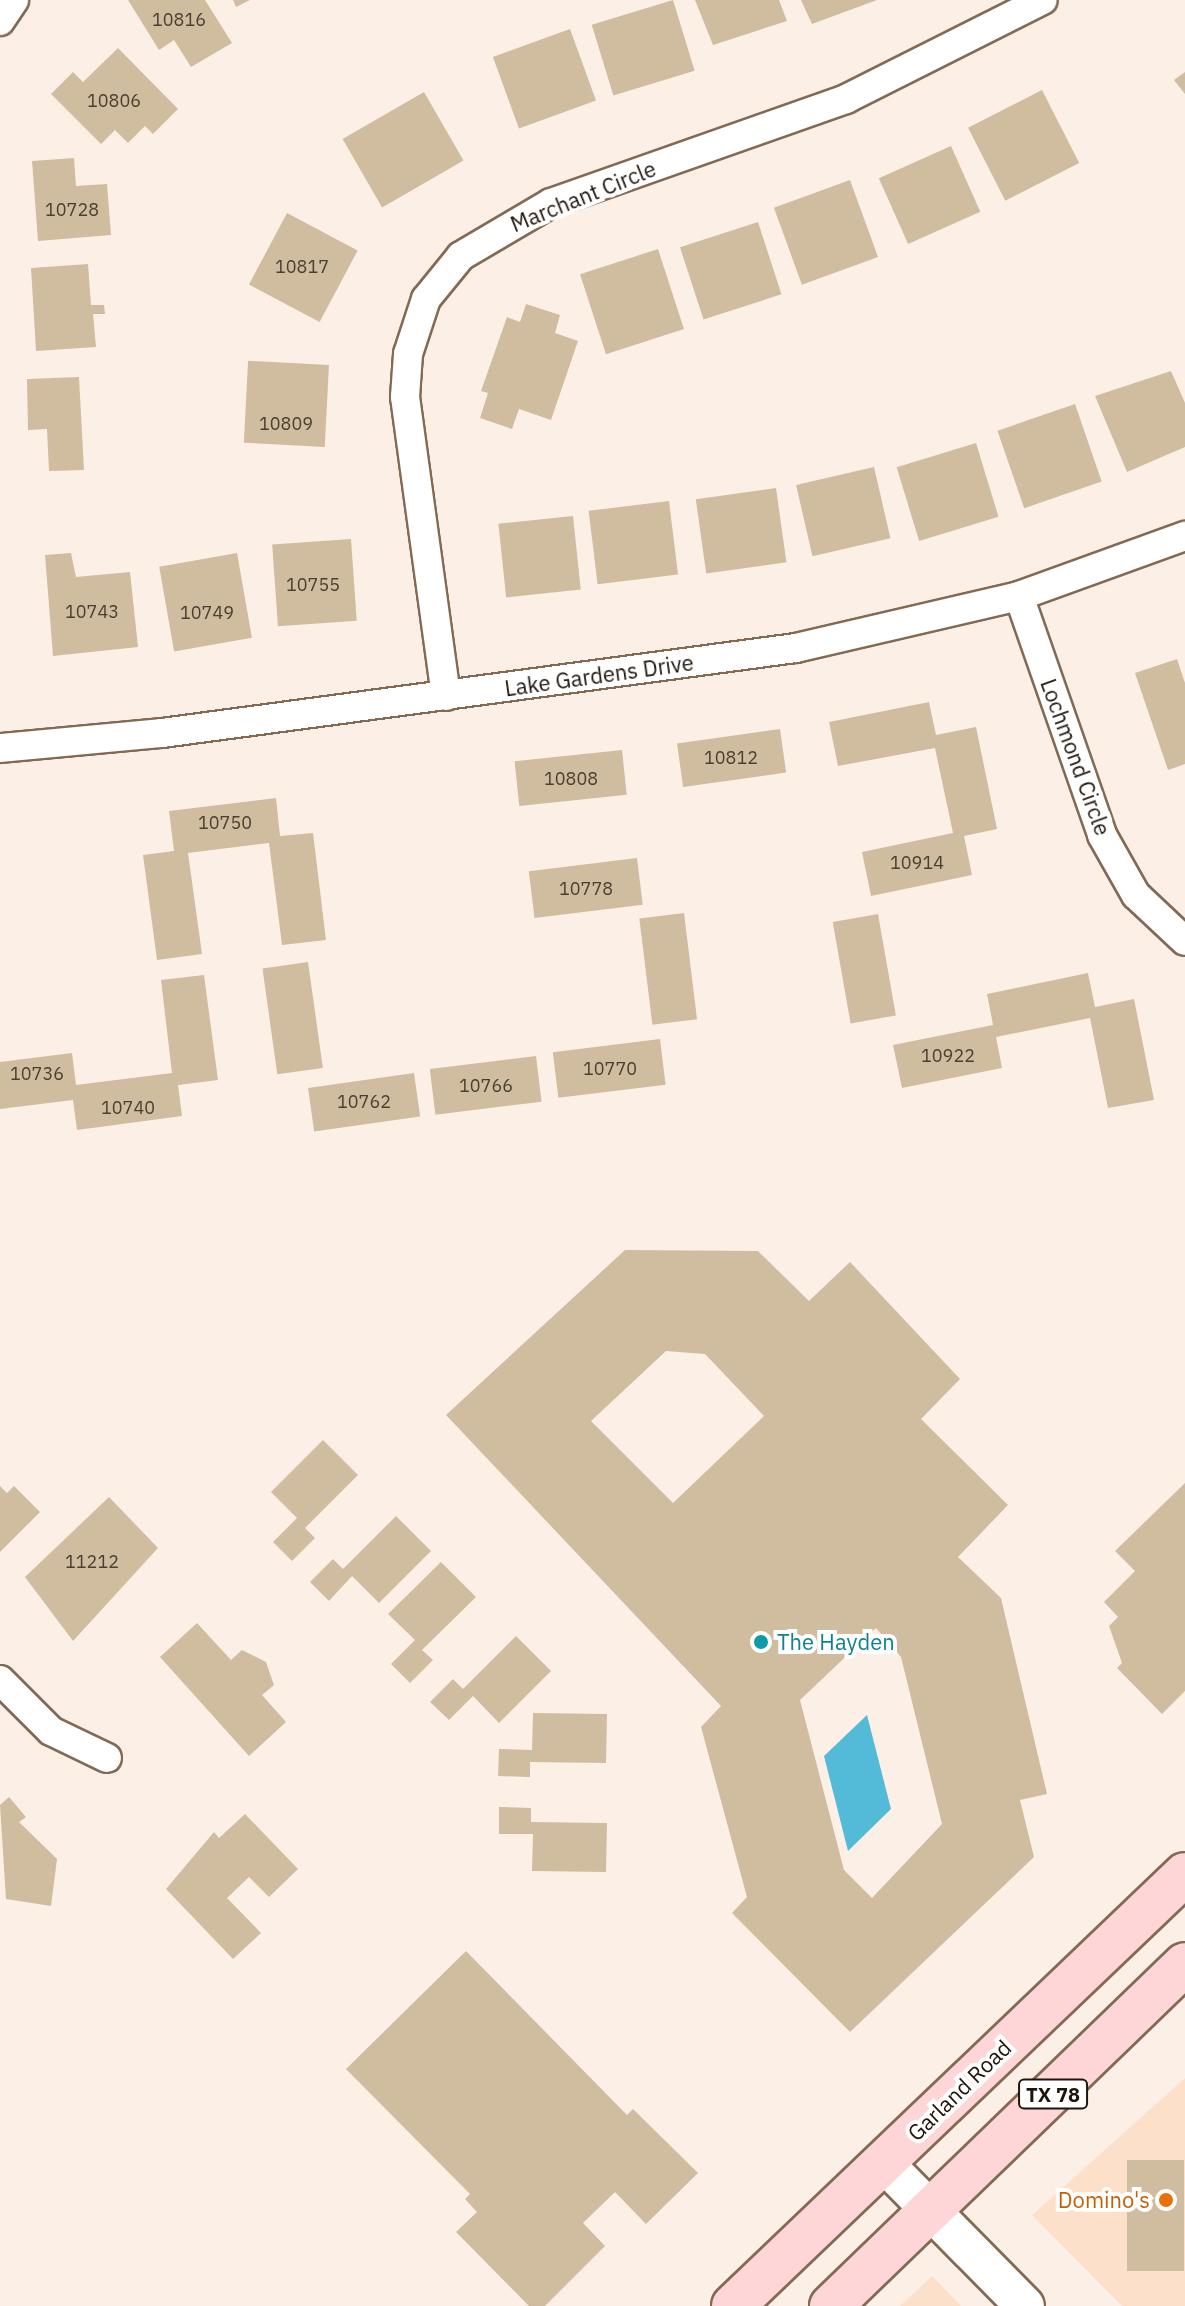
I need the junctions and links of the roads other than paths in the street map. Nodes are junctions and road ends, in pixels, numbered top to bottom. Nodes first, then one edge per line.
1 (14, 0) edge
2 (1043, 0) edge
3 (0, 21) edge
4 (1185, 536) edge
5 (1019, 596) junction
6 (446, 696) junction
7 (0, 748) edge
8 (1185, 941) edge
9 (0, 1680) edge
10 (107, 1758) dead end
11 (1185, 1874) edge
12 (1185, 1964) edge
13 (883, 2162) junction
14 (931, 2210) junction
15 (733, 2306) edge
16 (831, 2306) edge
17 (1025, 2306) edge

1 - 3 street
2 - 6 street, Marchant Circle
4 - 5 street, Lake Gardens Drive
5 - 6 street, Lake Gardens Drive
5 - 8 street, Lochmond Circle
6 - 7 street, Lake Gardens Drive
9 - 10 street
11 - 13 main road, Garland Road / TX 78
12 - 14 main road, TX 78
13 - 14 street
13 - 15 main road, Garland Road / TX 78
14 - 16 main road, TX 78
14 - 17 street

